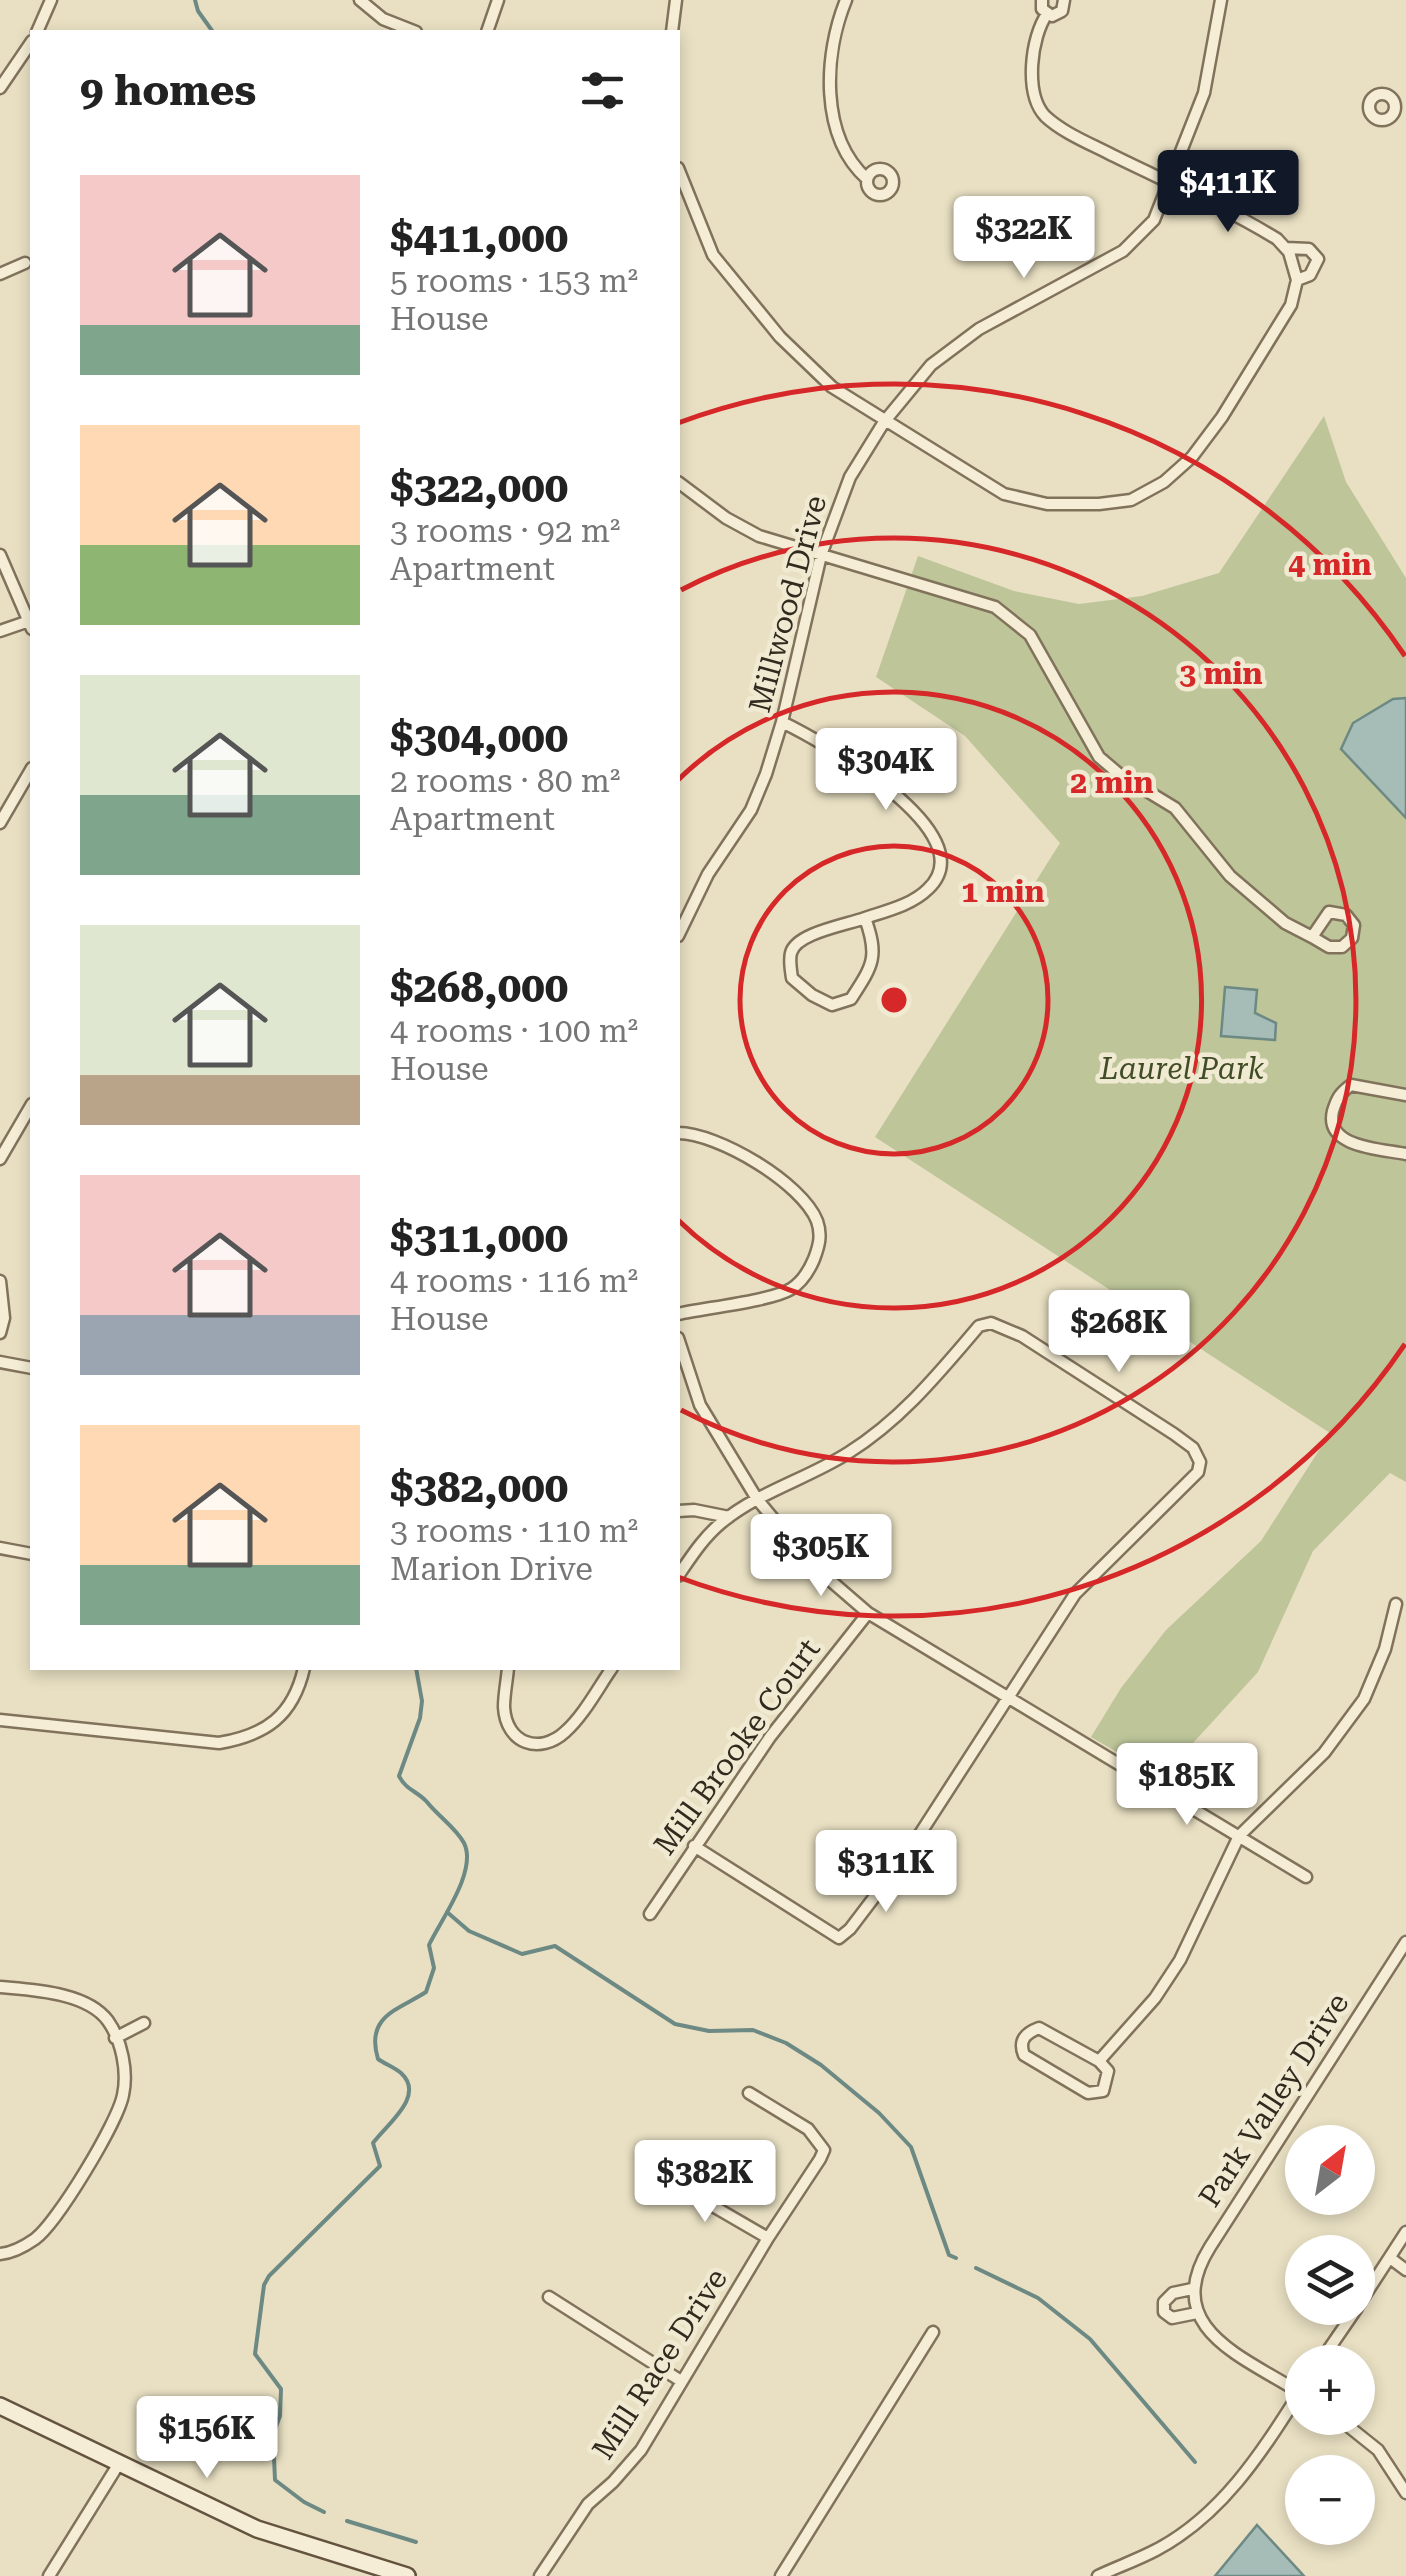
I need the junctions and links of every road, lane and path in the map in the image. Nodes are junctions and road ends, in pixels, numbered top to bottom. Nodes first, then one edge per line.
1 (50, 0) edge
2 (360, 0) edge
3 (498, 0) edge
4 (676, 0) edge
5 (846, 0) edge
6 (1042, 0) edge
7 (1064, 0) edge
8 (1220, 0) edge
9 (1047, 14) junction
10 (38, 30) edge
11 (411, 30) edge
12 (488, 30) edge
13 (672, 30) edge
14 (30, 44) edge
15 (0, 88) edge
16 (680, 173) edge
17 (867, 179) dead end
18 (1170, 184) junction
19 (1286, 248) junction
20 (25, 263) dead end
21 (0, 274) edge
22 (1297, 280) junction
23 (884, 422) junction
24 (680, 488) edge
25 (0, 555) edge
26 (821, 555) junction
27 (30, 621) edge
28 (30, 623) edge
29 (0, 631) edge
30 (782, 722) junction
31 (30, 771) edge
32 (0, 823) edge
33 (865, 918) junction
34 (680, 932) edge
35 (1312, 936) dead end
36 (1406, 1095) edge
37 (30, 1107) edge
38 (680, 1132) edge
39 (1406, 1154) edge
40 (0, 1159) edge
41 (0, 1281) edge
42 (680, 1314) edge
43 (0, 1334) edge
44 (680, 1344) edge
45 (0, 1362) edge
46 (30, 1368) edge
47 (757, 1499) junction
48 (680, 1511) edge
49 (730, 1517) junction
50 (0, 1548) edge
51 (30, 1554) edge
52 (680, 1573) edge
53 (1396, 1604) dead end
54 (868, 1613) junction
55 (304, 1670) edge
56 (508, 1670) edge
57 (611, 1670) edge
58 (1009, 1698) junction
59 (0, 1720) edge
60 (1239, 1836) junction
61 (694, 1846) junction
62 (1306, 1877) dead end
63 (650, 1914) dead end
64 (1406, 1942) edge
65 (0, 1986) edge
66 (144, 2022) dead end
67 (115, 2038) junction
68 (1099, 2061) junction
69 (749, 2093) dead end
70 (663, 2177) dead end
71 (1406, 2232) edge
72 (768, 2238) junction
73 (0, 2254) edge
74 (1390, 2258) junction
75 (1406, 2270) edge
76 (1375, 2280) edge
77 (1192, 2289) junction
78 (549, 2297) dead end
79 (1198, 2312) junction
80 (933, 2332) dead end
81 (681, 2381) junction
82 (1285, 2382) edge
83 (0, 2406) edge
84 (1285, 2419) edge
85 (1359, 2435) edge
86 (118, 2465) junction
87 (1406, 2493) edge
88 (49, 2576) edge
89 (407, 2576) edge
90 (540, 2576) edge
91 (781, 2576) edge
92 (1098, 2576) edge

1 - 10 street
2 - 11 street
3 - 12 street
4 - 13 street
5 - 17 street
6 - 9 street
7 - 9 street
8 - 18 street, Millwood Drive
9 - 18 street
14 - 15 street
16 - 23 street
18 - 19 street
18 - 23 street, Millwood Drive
19 - 22 street
19 - 22 street
20 - 21 street
22 - 23 street
23 - 26 street, Millwood Drive
24 - 26 street
25 - 27 street
26 - 30 street, Millwood Drive
26 - 35 street
28 - 29 street
30 - 33 street
30 - 34 street, Millwood Drive
31 - 32 street
33 - 33 street
36 - 39 street
37 - 40 street
38 - 42 street
41 - 43 street
44 - 47 street
45 - 46 street
47 - 49 street
47 - 54 street
47 - 58 street
48 - 49 street
49 - 52 street
50 - 51 street
53 - 60 street
54 - 58 street
54 - 61 street, Mill Brooke Court
55 - 59 street
56 - 57 street
58 - 60 street
58 - 61 street
60 - 62 street
60 - 68 street
61 - 63 street, Mill Brooke Court
64 - 77 street, Park Valley Drive
65 - 67 street
66 - 67 street
67 - 73 street
68 - 68 street
69 - 72 street, Mill Race Drive
70 - 72 street
71 - 74 street
72 - 81 street, Mill Race Drive
74 - 75 street
74 - 76 street
77 - 79 street, Park Valley Drive
77 - 79 street, Park Valley Drive
78 - 81 street
79 - 82 street, Park Valley Drive
80 - 91 street
81 - 90 street, Mill Race Drive
83 - 86 main road
84 - 92 street
85 - 87 street
86 - 88 street
86 - 89 main road

